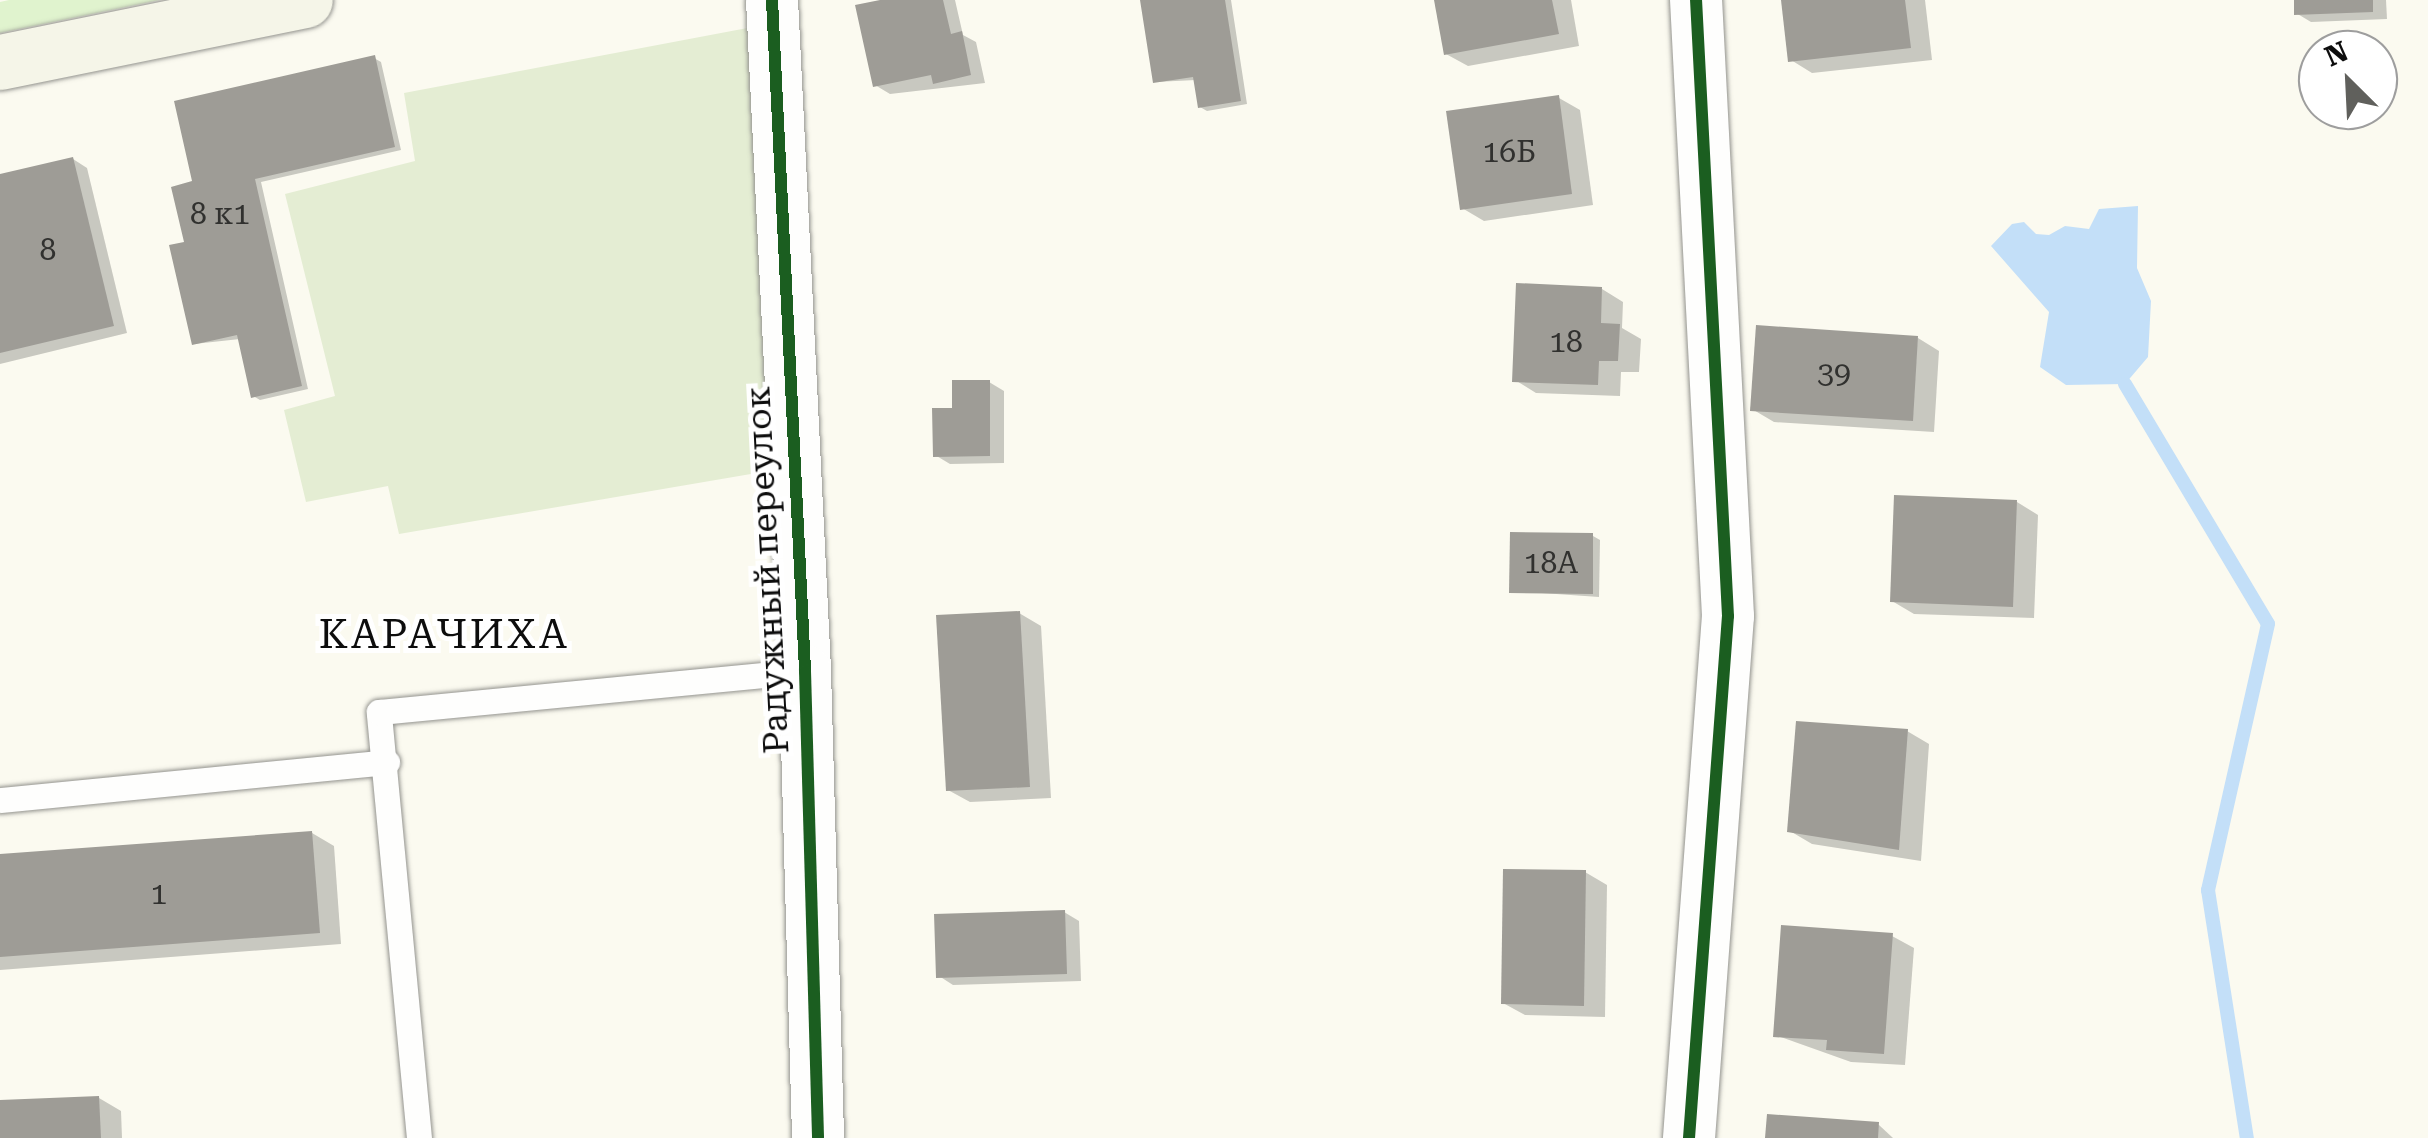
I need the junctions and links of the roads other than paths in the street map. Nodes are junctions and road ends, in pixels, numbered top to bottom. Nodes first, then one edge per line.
1 (304, 0) edge
2 (772, 0) edge
3 (1696, 0) edge
4 (0, 62) edge
5 (804, 670) junction
6 (387, 762) junction
7 (0, 800) edge
8 (419, 1138) edge
9 (818, 1138) edge
10 (1689, 1138) edge

1 - 4 main road
2 - 5 street, Радужный переулок
3 - 10 street
5 - 6 lane
5 - 9 street, Радужный переулок
6 - 7 lane
6 - 8 lane

